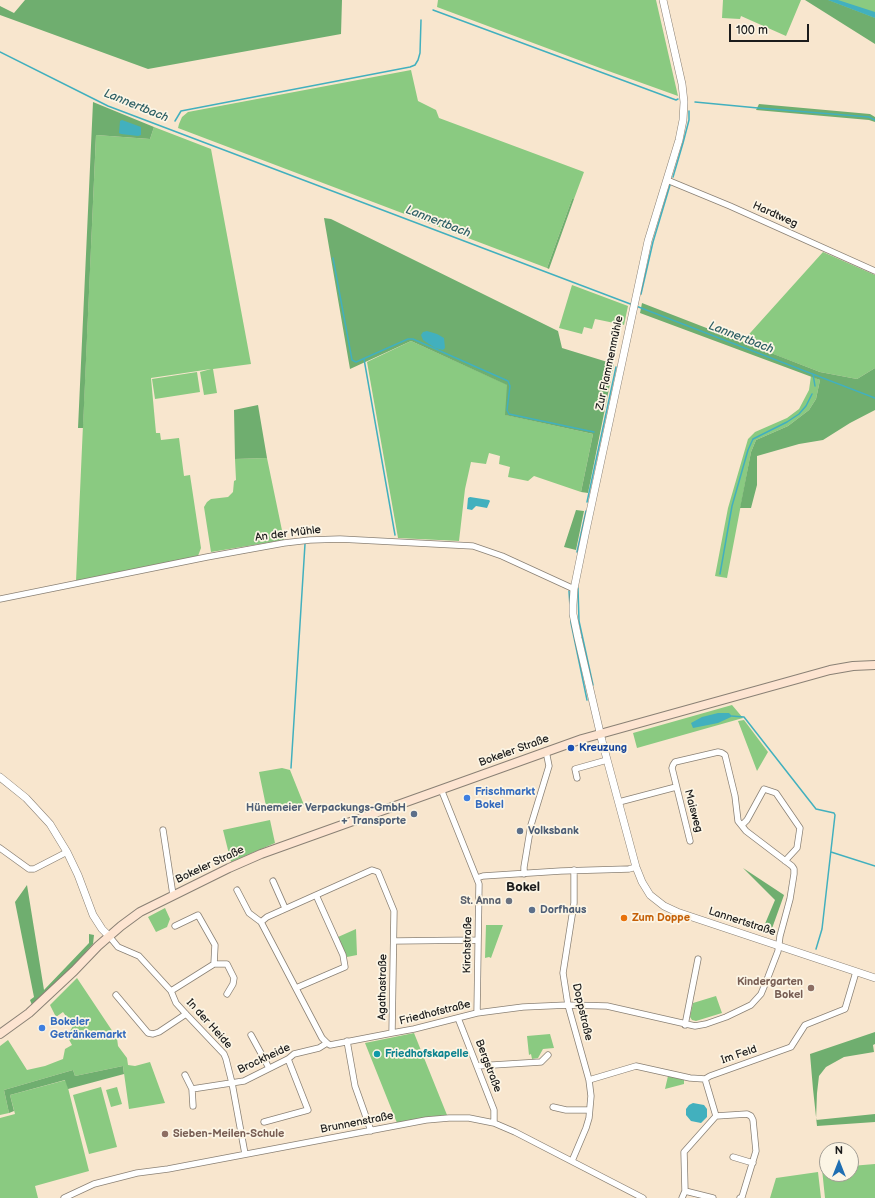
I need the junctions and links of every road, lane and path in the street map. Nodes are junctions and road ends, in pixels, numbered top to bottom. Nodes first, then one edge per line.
1 (663, 0) edge
2 (667, 180) junction
3 (875, 271) edge
4 (574, 589) junction
5 (0, 600) edge
6 (875, 665) edge
7 (600, 734) junction
8 (546, 751) junction
9 (607, 760) junction
10 (0, 777) edge
11 (577, 778) dead end
12 (676, 787) junction
13 (441, 789) junction
14 (619, 802) junction
15 (742, 825) junction
16 (163, 830) dead end
17 (690, 841) dead end
18 (0, 848) edge
19 (67, 852) junction
20 (785, 861) junction
21 (636, 867) junction
22 (574, 870) junction
23 (524, 874) junction
24 (477, 878) junction
25 (272, 881) dead end
26 (237, 890) dead end
27 (173, 895) junction
28 (316, 895) junction
29 (285, 908) junction
30 (261, 922) junction
31 (175, 926) dead end
32 (109, 936) junction
33 (478, 940) junction
34 (394, 941) junction
35 (778, 945) junction
36 (698, 959) dead end
37 (214, 964) junction
38 (856, 972) junction
39 (875, 978) edge
40 (296, 988) junction
41 (171, 991) junction
42 (227, 994) dead end
43 (116, 995) dead end
44 (568, 1005) junction
45 (477, 1012) junction
46 (186, 1014) junction
47 (458, 1018) junction
48 (685, 1025) junction
49 (392, 1033) junction
50 (0, 1034) edge
51 (251, 1035) dead end
52 (346, 1042) junction
53 (327, 1043) junction
54 (548, 1055) dead end
55 (288, 1059) junction
56 (477, 1066) junction
57 (269, 1068) junction
58 (185, 1075) dead end
59 (705, 1079) junction
60 (589, 1080) junction
61 (232, 1083) junction
62 (192, 1089) junction
63 (193, 1106) dead end
64 (553, 1107) dead end
65 (590, 1110) junction
66 (716, 1116) junction
67 (264, 1122) dead end
68 (494, 1123) junction
69 (371, 1130) junction
70 (245, 1154) junction
71 (733, 1157) dead end
72 (572, 1161) junction
73 (753, 1163) junction
74 (685, 1191) junction
75 (64, 1198) edge
76 (642, 1198) edge
77 (682, 1198) edge
78 (713, 1198) edge
79 (740, 1198) edge

1 - 2 street, Zur Flammenmühle
2 - 3 street, Hardtweg
2 - 4 street, Zur Flammenmühle
4 - 5 street, An der Mühle
4 - 7 street, Zur Flammenmühle
6 - 7 main road, Bokeler Straße
7 - 8 main road, Bokeler Straße
7 - 9 street, Lannertstraße
8 - 13 main road, Bokeler Straße
8 - 23 street
9 - 11 street
9 - 14 street, Lannertstraße
10 - 19 street
12 - 14 street
12 - 15 street, Maisweg
12 - 17 street, Maisweg
13 - 24 street, Kirchstraße
13 - 27 main road, Bokeler Straße
14 - 21 street, Lannertstraße
15 - 20 street
15 - 20 street
16 - 27 street, Bokeler Straße
18 - 19 street
19 - 32 street
20 - 35 street, Friedhofstraße
21 - 22 street
21 - 35 street, Lannertstraße
22 - 23 street
22 - 44 street, Doppstraße
23 - 24 street
24 - 33 street, Kirchstraße
25 - 29 street
26 - 30 street
27 - 32 main road, Bokeler Straße
28 - 29 street
28 - 34 street, Agathastraße
28 - 40 street
29 - 30 street
30 - 40 street
31 - 37 street
32 - 41 street, In der Heide
32 - 50 main road, Bokeler Straße
33 - 34 street, Agathastraße
33 - 45 street, Kirchstraße
34 - 49 street, Agathastraße
35 - 38 street, Lannertstraße
35 - 48 street, Friedhofstraße
36 - 48 street
37 - 41 street
37 - 42 street
38 - 39 street, Lannertstraße
38 - 59 street, Im Feld
40 - 53 street
41 - 46 street, In der Heide
43 - 46 street
44 - 45 street, Friedhofstraße
44 - 48 street, Friedhofstraße
44 - 60 street, Doppstraße
45 - 47 street, Friedhofstraße
46 - 61 street, In der Heide
47 - 49 street, Friedhofstraße
47 - 56 street, Bergstraße
49 - 52 street, Friedhofstraße
51 - 57 street
52 - 53 street, Friedhofstraße
52 - 69 street
53 - 55 street, Brockheide
54 - 56 street
55 - 57 street, Brockheide
55 - 67 street
56 - 68 street, Bergstraße
57 - 61 street, Brockheide
58 - 62 street
59 - 60 street, Im Feld
59 - 66 street
60 - 65 street, Doppstraße
61 - 62 street, Brockheide
61 - 70 street, In der Heide
62 - 63 street
64 - 65 street
65 - 72 street, Doppstraße
66 - 73 street
66 - 74 street
68 - 69 street, Brunnenstraße
68 - 72 street, Brunnenstraße
69 - 70 street, Brunnenstraße
70 - 75 street, Brunnenstraße
71 - 73 street
72 - 76 street, Brunnenstraße
73 - 79 street
74 - 77 street
74 - 78 street

